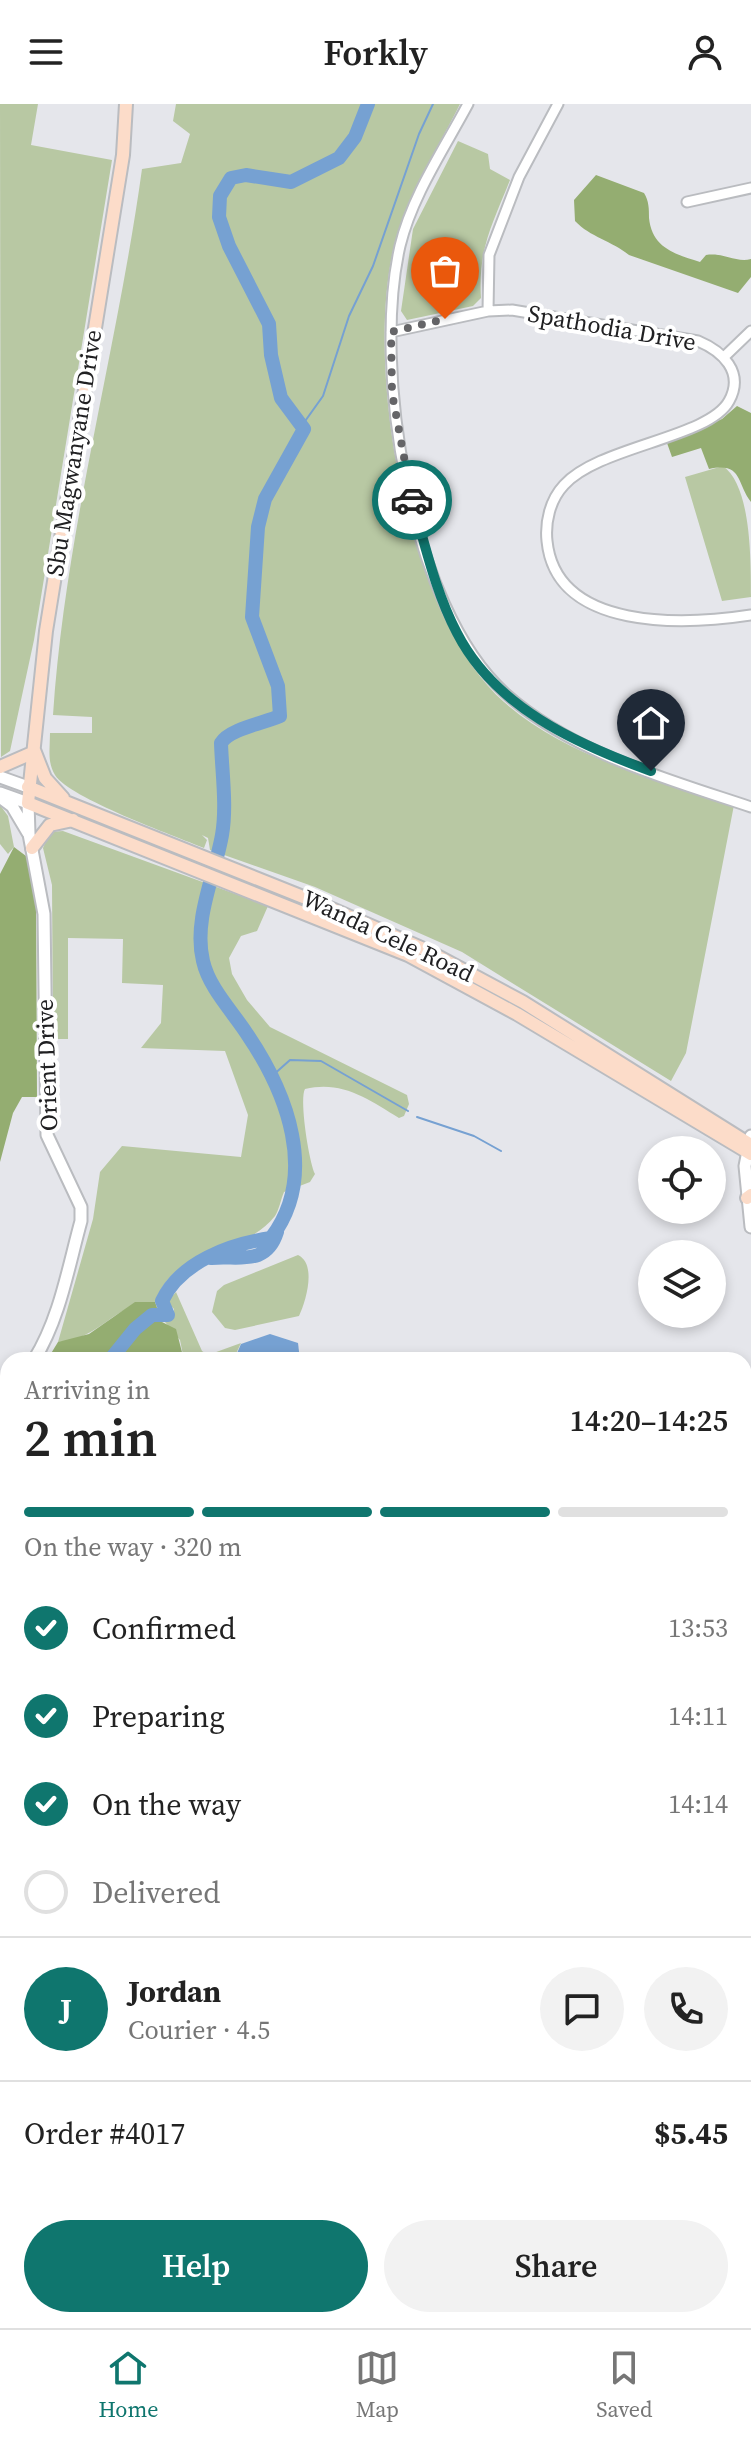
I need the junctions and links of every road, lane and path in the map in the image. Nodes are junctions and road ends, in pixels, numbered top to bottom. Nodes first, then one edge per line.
1 (126, 104) edge
2 (468, 104) edge
3 (558, 104) edge
4 (751, 188) edge
5 (687, 202) dead end
6 (488, 311) junction
7 (751, 331) edge
8 (391, 332) junction
9 (725, 356) junction
10 (751, 615) edge
11 (32, 750) junction
12 (0, 767) edge
13 (0, 777) edge
14 (28, 787) junction
15 (0, 795) edge
16 (28, 803) junction
17 (71, 805) junction
18 (751, 807) edge
19 (76, 820) junction
20 (29, 834) junction
21 (32, 848) junction
22 (200, 863) junction
23 (750, 1146) edge
24 (749, 1197) edge
25 (751, 1227) edge
26 (38, 1352) edge

1 - 11 main road, Sbu Magwanyane Drive
2 - 8 street
3 - 6 street
4 - 5 street
6 - 8 street, Spathodia Drive
6 - 9 street, Spathodia Drive
7 - 9 street
8 - 18 street
9 - 10 street, Spathodia Drive
11 - 12 main road
11 - 14 main road, Sbu Magwanyane Drive
11 - 17 main road
13 - 14 street, Wanda Cele Road
14 - 16 main road, Sbu Magwanyane Drive
14 - 17 main road, Wanda Cele Road
15 - 16 street, Wanda Cele Road
15 - 20 street
16 - 19 main road, Wanda Cele Road
16 - 20 street, Orient Drive
17 - 22 main road, Wanda Cele Road
19 - 21 main road
19 - 22 main road, Wanda Cele Road
20 - 21 street, Orient Drive
21 - 26 street, Orient Drive
22 - 23 main road, Wanda Cele Road
23 - 24 street
24 - 25 street

